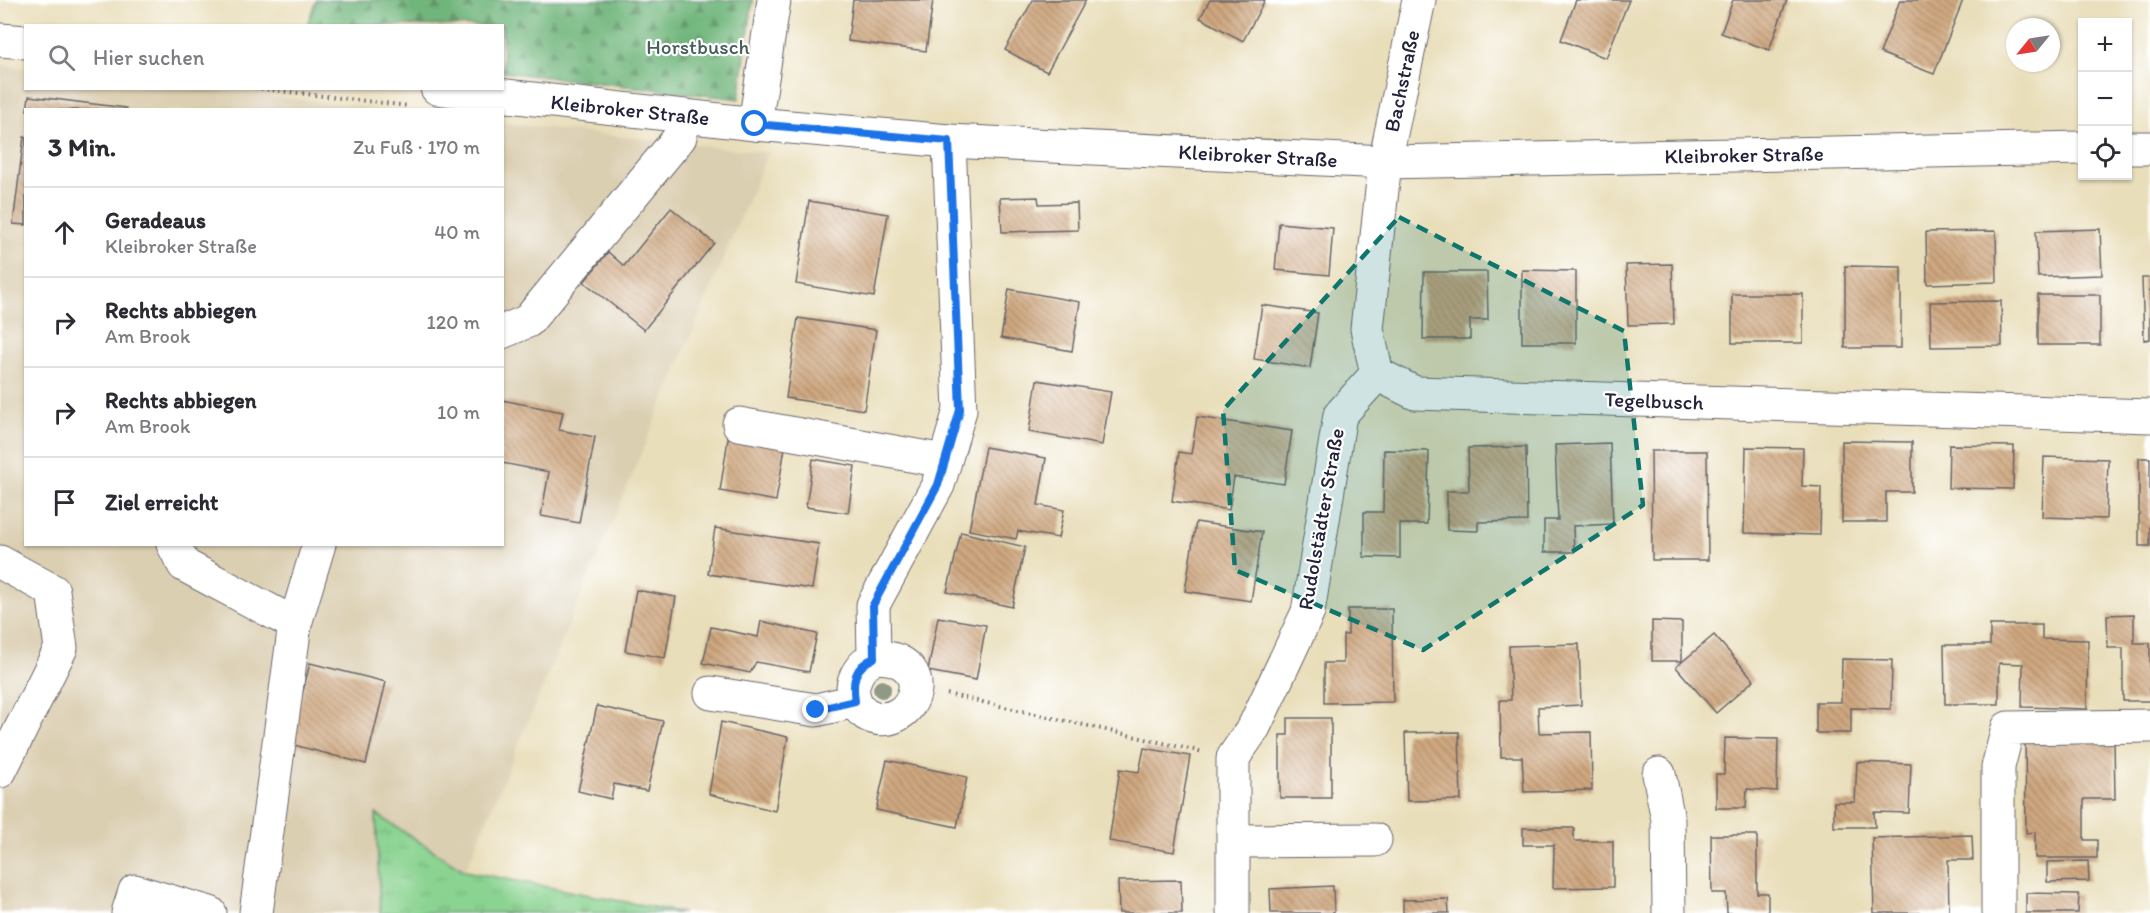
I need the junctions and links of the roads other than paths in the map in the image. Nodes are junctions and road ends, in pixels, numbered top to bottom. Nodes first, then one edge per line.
1 (774, 0) edge
2 (1419, 0) edge
3 (0, 39) edge
4 (24, 42) edge
5 (426, 98) edge
6 (682, 116) junction
7 (755, 124) junction
8 (949, 141) junction
9 (2078, 148) edge
10 (2132, 148) edge
11 (2150, 148) edge
12 (1385, 162) junction
13 (504, 331) edge
14 (1377, 374) junction
15 (2150, 416) edge
16 (739, 424) dead end
17 (944, 461) junction
18 (174, 546) edge
19 (318, 546) edge
20 (0, 562) edge
21 (295, 624) junction
22 (874, 658) junction
23 (711, 693) dead end
24 (855, 701) junction
25 (2150, 726) edge
26 (0, 771) edge
27 (1659, 774) dead end
28 (1375, 840) dead end
29 (1234, 841) junction
30 (128, 913) edge
31 (210, 913) edge
32 (256, 913) edge
33 (1233, 913) edge
34 (1670, 913) edge
35 (1998, 913) edge

1 - 7 street
2 - 12 street, Bachstraße
3 - 4 street
5 - 6 street, Kleibroker Straße
6 - 7 street, Kleibroker Straße
6 - 13 street
7 - 8 street, Kleibroker Straße
8 - 12 street, Kleibroker Straße
8 - 17 street
9 - 12 street, Kleibroker Straße
10 - 11 street
12 - 14 street
14 - 15 street, Tegelbusch
14 - 29 street, Rudolstädter Straße
16 - 17 street
17 - 22 street
18 - 21 street
19 - 21 street
20 - 26 street
21 - 32 street
22 - 24 street
22 - 24 street
23 - 24 street
25 - 35 street
27 - 34 street
28 - 29 street
29 - 33 street
30 - 31 street

